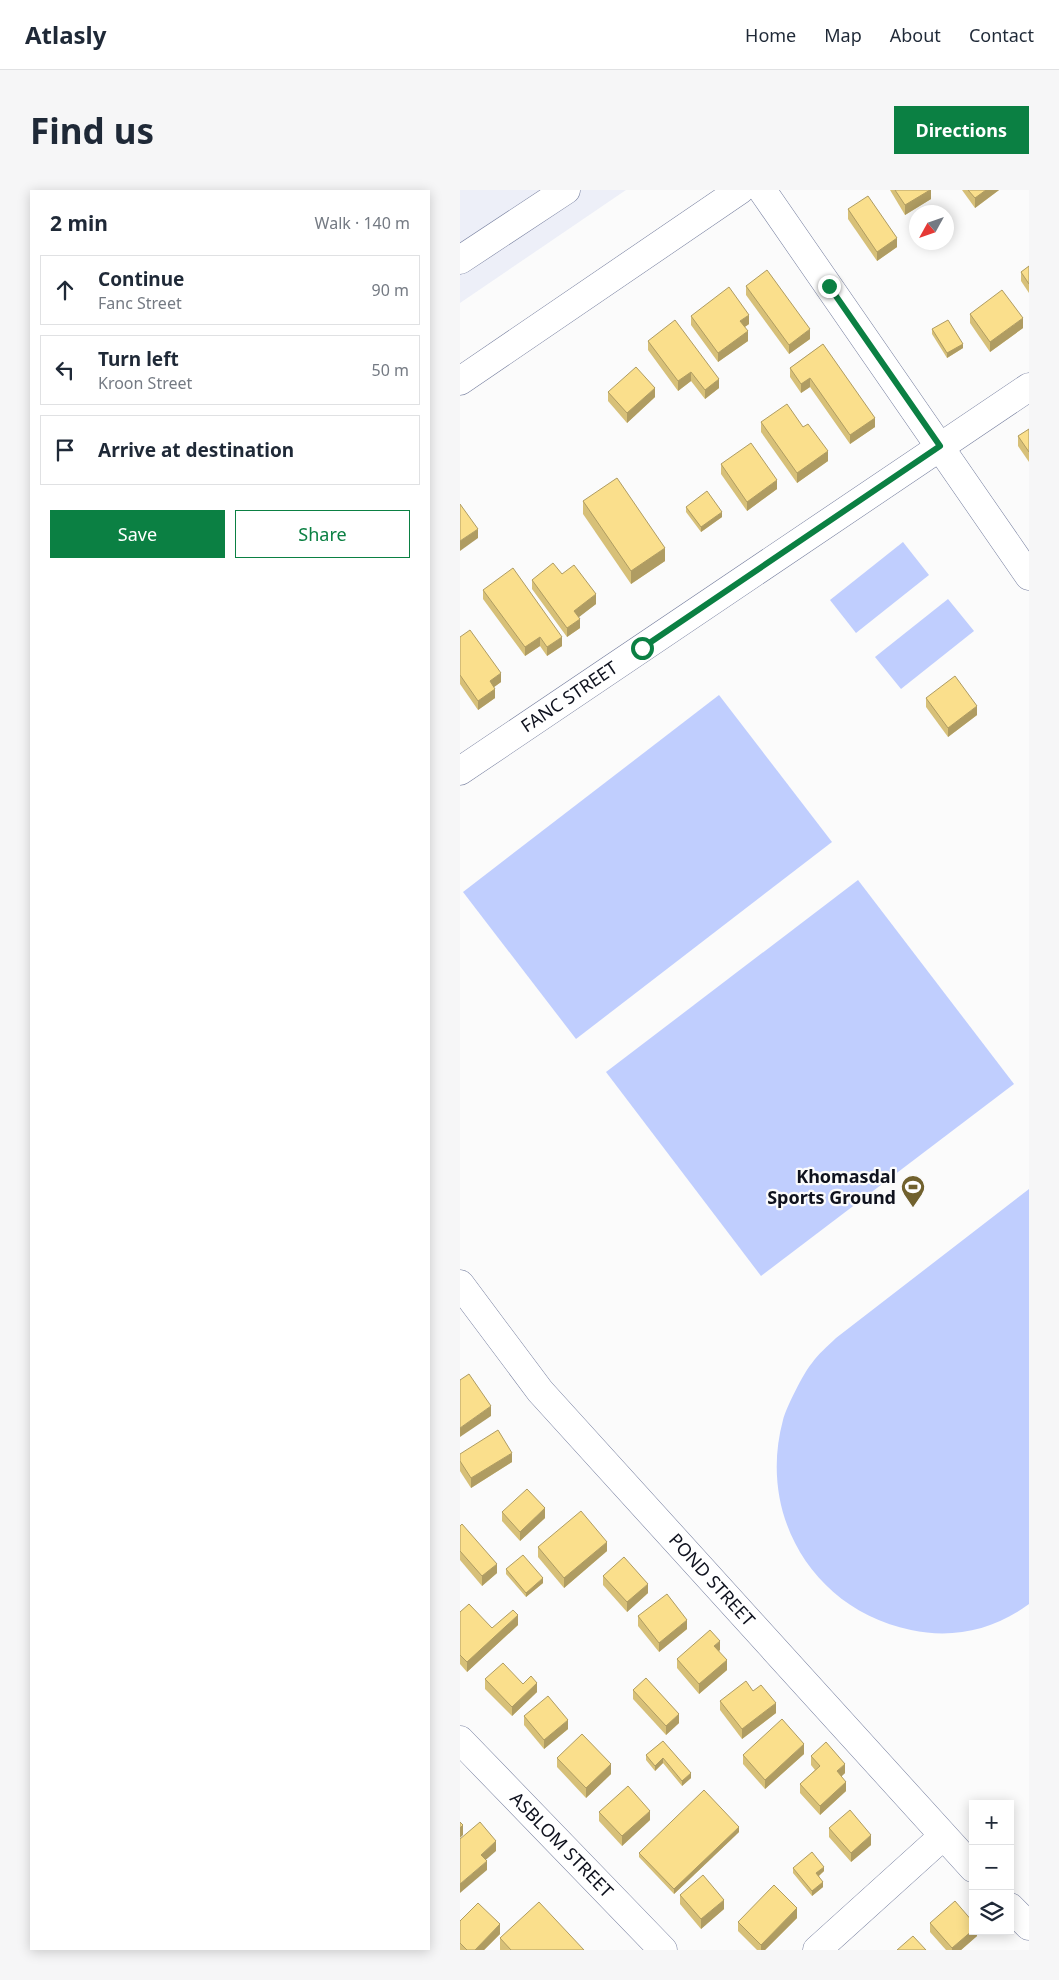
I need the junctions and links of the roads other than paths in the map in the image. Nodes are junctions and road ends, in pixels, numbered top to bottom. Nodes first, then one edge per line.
1 (566, 190) edge
2 (740, 190) edge
3 (762, 190) edge
4 (460, 260) edge
5 (460, 381) edge
6 (1029, 387) edge
7 (940, 446) junction
8 (1029, 576) edge
9 (460, 771) edge
10 (460, 1284) edge
11 (460, 1740) edge
12 (942, 1836) junction
13 (969, 1864) edge
14 (1014, 1911) edge
15 (1029, 1926) edge
16 (663, 1950) edge
17 (817, 1950) edge

1 - 4 street
2 - 5 street
3 - 7 street
6 - 7 street, FANC STREET
7 - 8 street
7 - 9 street, FANC STREET
10 - 12 street, POND STREET
11 - 16 street, ASBLOM STREET
12 - 13 street, POND STREET
12 - 17 street
14 - 15 street

